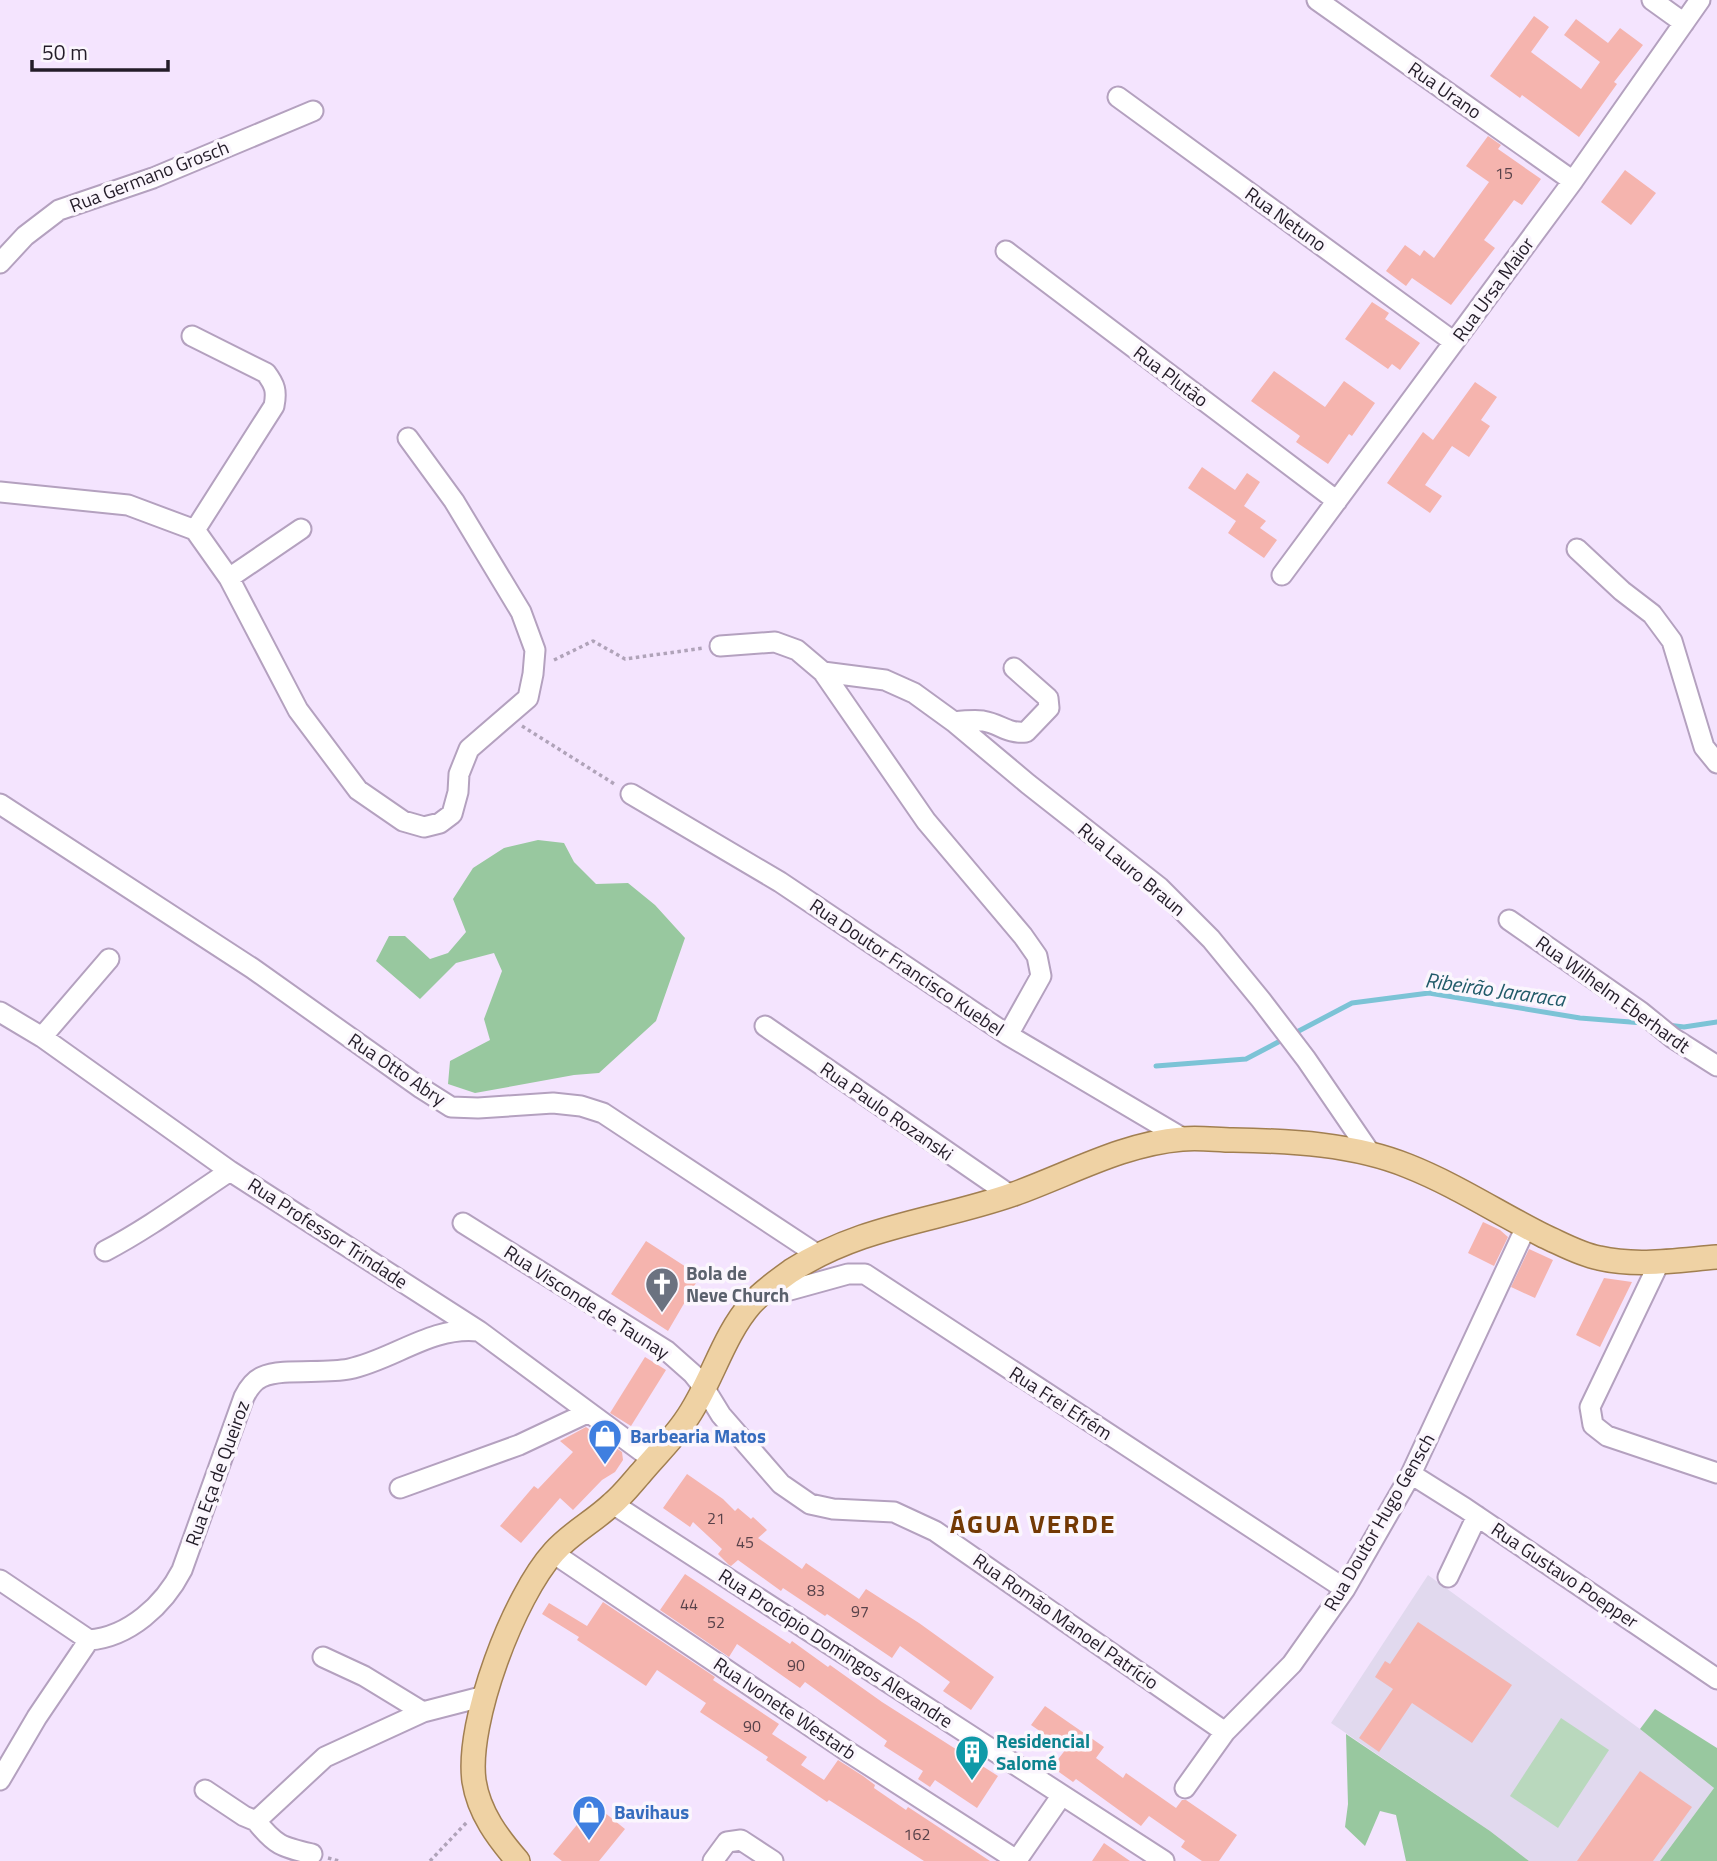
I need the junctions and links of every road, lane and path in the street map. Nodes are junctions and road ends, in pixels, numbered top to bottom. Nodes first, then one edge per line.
1 (1317, 0) edge
2 (1653, 0) edge
3 (1700, 0) edge
4 (1684, 23) junction
5 (1118, 97) dead end
6 (313, 111) dead end
7 (1573, 181) junction
8 (1006, 251) dead end
9 (0, 263) edge
10 (192, 336) dead end
11 (1454, 342) junction
12 (408, 438) dead end
13 (0, 492) edge
14 (1337, 501) junction
15 (300, 529) dead end
16 (195, 530) junction
17 (1577, 549) dead end
18 (1282, 575) dead end
19 (229, 578) junction
20 (720, 646) joint
21 (1014, 668) dead end
22 (550, 670) dead end
23 (824, 673) junction
24 (508, 717) junction
25 (954, 722) junction
26 (1717, 763) edge
27 (631, 794) joint
28 (0, 804) edge
29 (1510, 920) dead end
30 (109, 959) dead end
31 (0, 1012) edge
32 (765, 1026) dead end
33 (1008, 1035) junction
34 (42, 1037) junction
35 (1717, 1066) edge
36 (1184, 1139) junction
37 (1371, 1154) junction
38 (230, 1171) junction
39 (1010, 1195) junction
40 (463, 1223) dead end
41 (1526, 1227) junction
42 (105, 1251) dead end
43 (818, 1255) junction
44 (1717, 1257) edge
45 (1660, 1261) junction
46 (762, 1292) junction
47 (479, 1331) junction
48 (705, 1389) junction
49 (587, 1413) junction
50 (652, 1459) junction
51 (1411, 1474) junction
52 (1717, 1474) edge
53 (400, 1488) dead end
54 (613, 1504) junction
55 (1477, 1516) junction
56 (554, 1553) junction
57 (1448, 1577) dead end
58 (0, 1580) edge
59 (1345, 1589) junction
60 (89, 1640) junction
61 (323, 1657) dead end
62 (1717, 1679) edge
63 (485, 1696) junction
64 (423, 1712) junction
65 (1225, 1732) junction
66 (0, 1780) edge
67 (1185, 1788) dead end
68 (205, 1790) dead end
69 (1062, 1795) junction
70 (481, 1807) junction
71 (256, 1821) junction
72 (312, 1854) dead end
73 (430, 1861) edge
74 (518, 1861) edge
75 (713, 1861) edge
76 (773, 1861) edge
77 (1017, 1861) edge
78 (1164, 1861) edge

1 - 7 street, Rua Urano
2 - 4 street
3 - 4 street, Rua Ursa Maior
4 - 7 street, Rua Ursa Maior
5 - 11 street, Rua Netuno
6 - 9 street, Rua Germano Grosch
7 - 11 street, Rua Ursa Maior
8 - 14 street, Rua Plutão
10 - 16 street
11 - 14 street, Rua Ursa Maior
12 - 24 street
13 - 16 street
14 - 18 street, Rua Ursa Maior
15 - 19 street
16 - 19 street
17 - 26 street
19 - 24 street
20 - 22 path
20 - 23 street
21 - 25 street
23 - 25 street, Rua Lauro Braun
23 - 33 street
24 - 27 path
25 - 37 street, Rua Lauro Braun
27 - 33 street, Rua Doutor Francisco Kuebel
28 - 43 street, Rua Otto Abry
29 - 35 street, Rua Wilhelm Eberhardt
30 - 34 street
31 - 34 street, Rua Professor Trindade
32 - 39 street, Rua Paulo Rozanski
33 - 36 street, Rua Doutor Francisco Kuebel
34 - 38 street, Rua Professor Trindade
36 - 37 main road
36 - 39 main road
37 - 41 main road
38 - 42 street
38 - 47 street, Rua Professor Trindade
39 - 43 main road
40 - 48 street, Rua Visconde de Taunay
41 - 45 main road
41 - 51 street, Rua Doutor Hugo Gensch
43 - 46 main road
44 - 45 main road
45 - 52 street
46 - 48 main road
46 - 59 street, Rua Frei Efrém
47 - 49 street, Rua Professor Trindade
47 - 60 street, Rua Eça de Queiroz
48 - 50 main road
48 - 65 street, Rua Romão Manoel Patrício
49 - 50 street, Rua Professor Trindade
49 - 53 street
50 - 54 main road
51 - 55 street, Rua Gustavo Poepper
51 - 59 street, Rua Doutor Hugo Gensch
54 - 56 main road
54 - 69 street, Rua Procópio Domingos Alexandre
55 - 57 street
55 - 62 street, Rua Gustavo Poepper
56 - 63 main road
56 - 77 street, Rua Ivonete Westarb
58 - 60 street
59 - 65 street, Rua Doutor Hugo Gensch
60 - 66 street
61 - 64 street
63 - 64 street
63 - 70 main road
64 - 71 street
65 - 67 street, Rua Doutor Hugo Gensch
68 - 71 street
69 - 77 street
69 - 78 street, Rua Procópio Domingos Alexandre
70 - 73 path
70 - 74 main road
71 - 72 street
75 - 76 street

